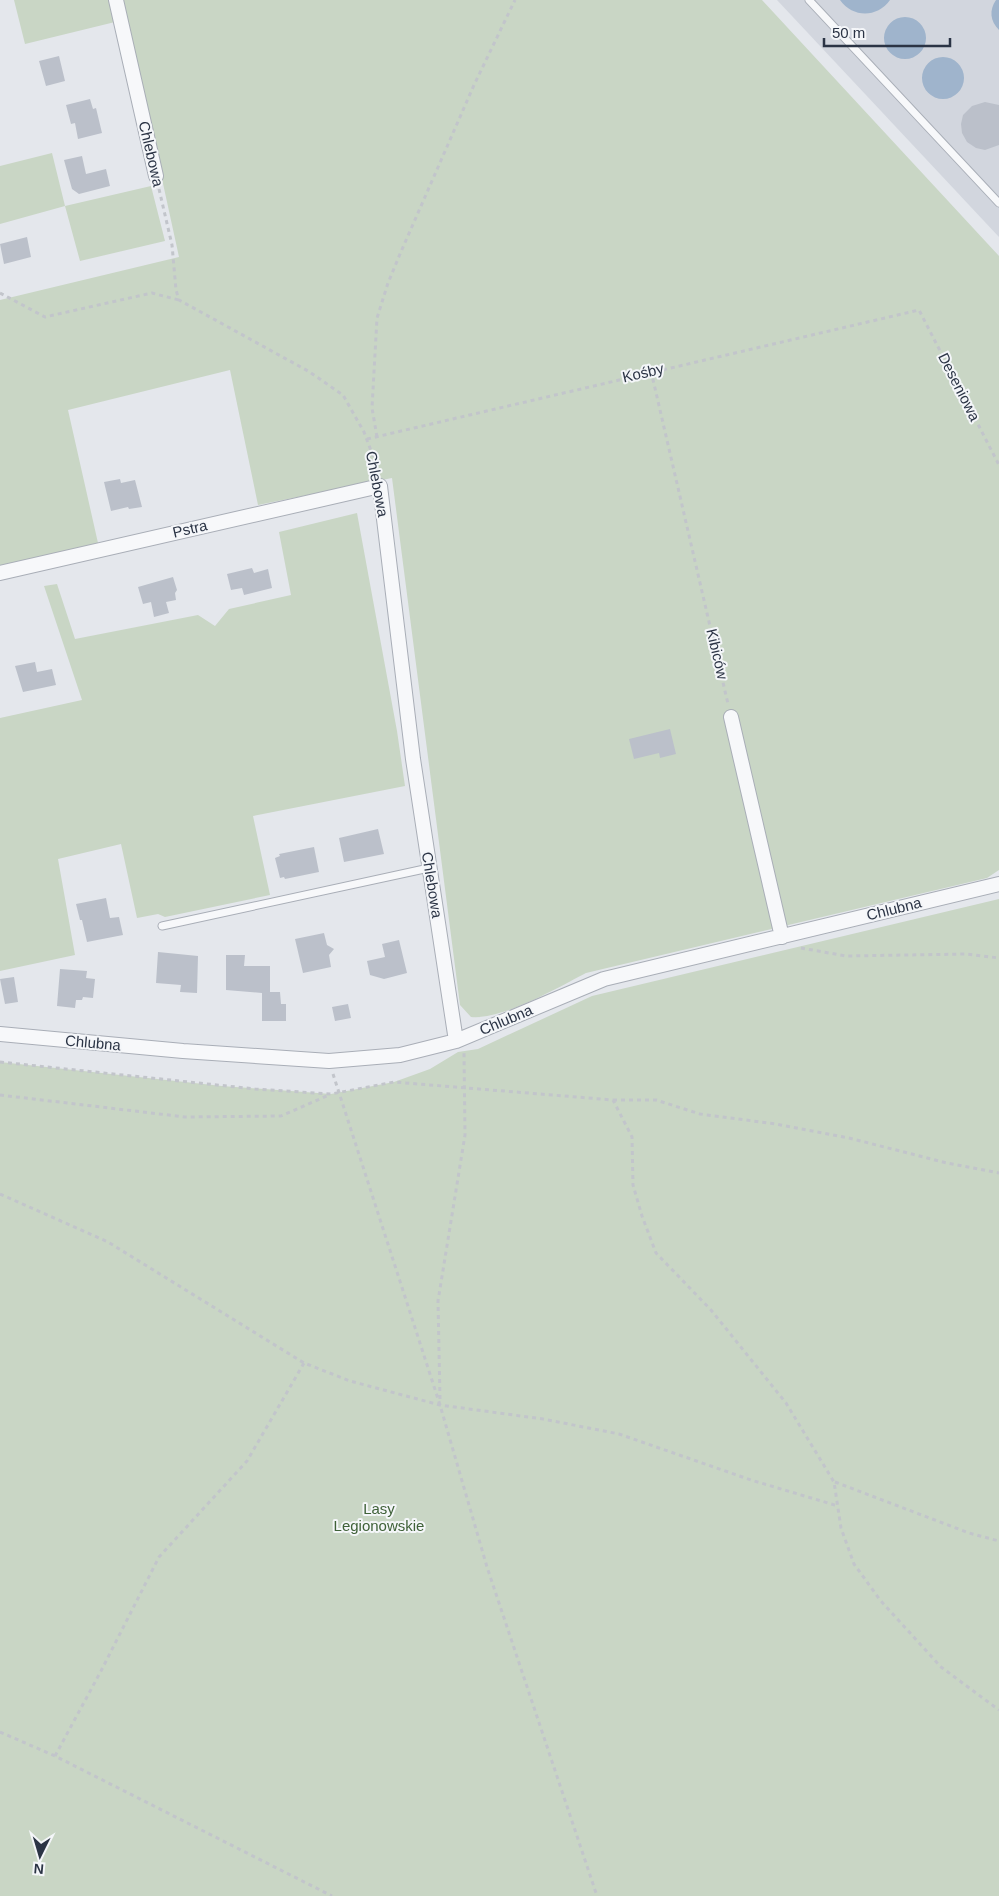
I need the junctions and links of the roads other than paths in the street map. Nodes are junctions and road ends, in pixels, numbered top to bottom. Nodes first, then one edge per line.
1 (116, 0) edge
2 (809, 0) edge
3 (156, 176) road end
4 (999, 203) edge
5 (380, 486) joint
6 (0, 573) edge
7 (731, 717) road end
8 (429, 868) junction
9 (999, 884) edge
10 (162, 926) dead end
11 (787, 942) junction
12 (0, 1034) edge
13 (460, 1039) junction

1 - 3 street, Chlebowa
2 - 4 lane
5 - 6 street, Pstra
5 - 8 street, Chlebowa
7 - 11 street
8 - 10 lane
8 - 13 street, Chlebowa
9 - 11 street, Chlubna
11 - 13 street, Chlubna
12 - 13 street, Chlubna

